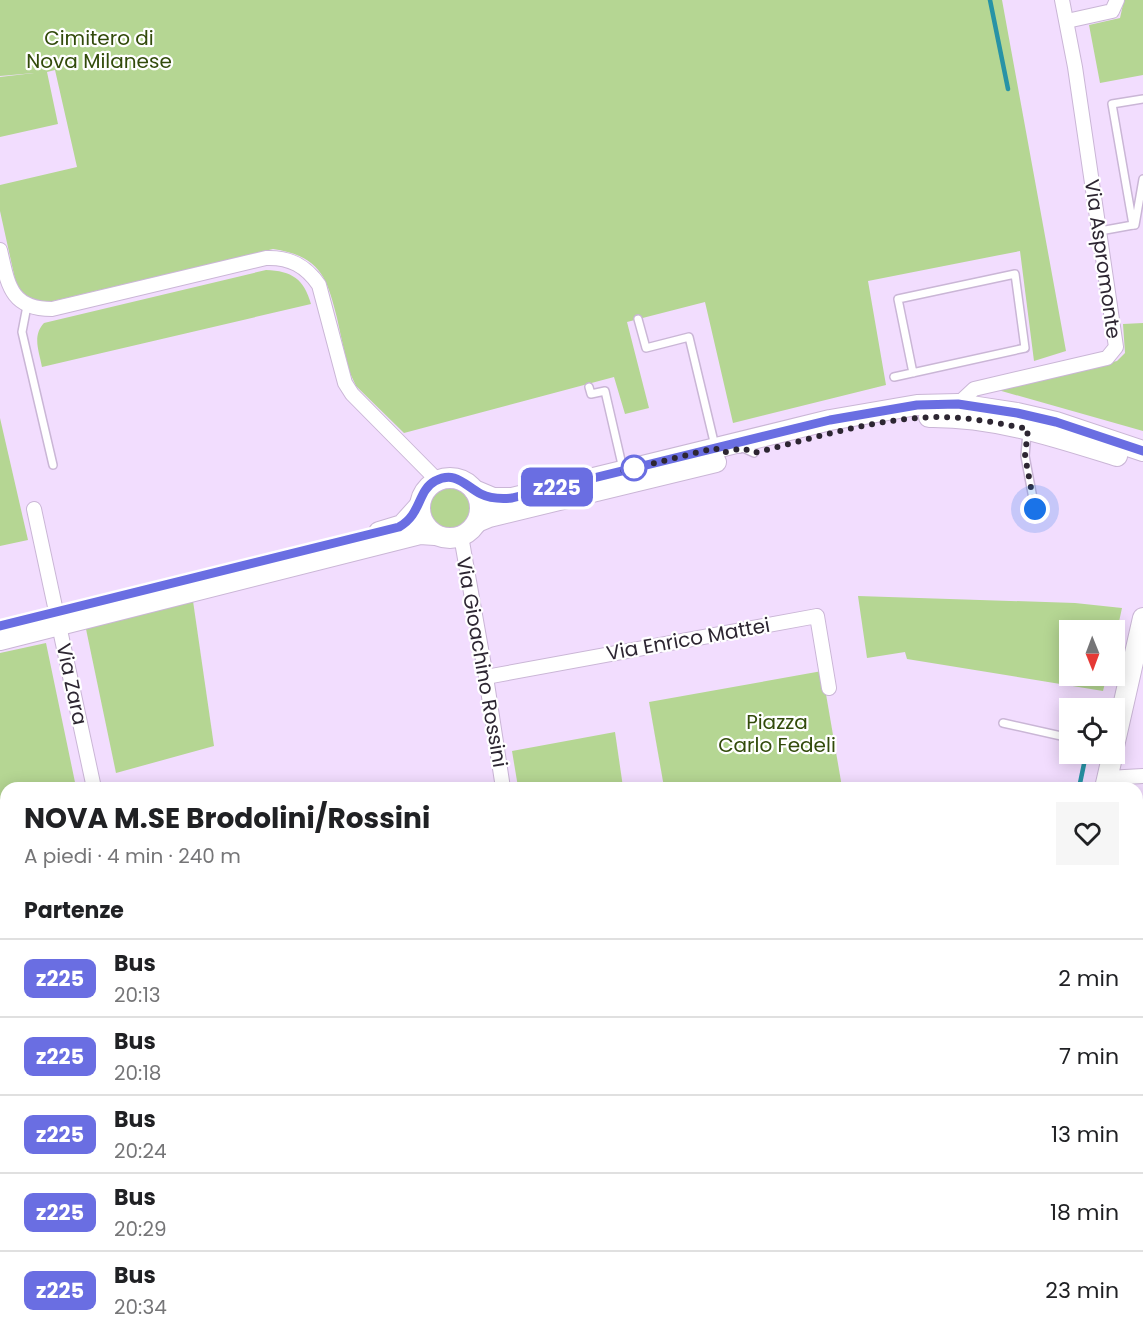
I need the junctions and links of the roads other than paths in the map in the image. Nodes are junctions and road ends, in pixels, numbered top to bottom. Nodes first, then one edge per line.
1 (1062, 0) edge
2 (1118, 0) edge
3 (1067, 21) junction
4 (1143, 99) edge
5 (1143, 179) edge
6 (1133, 225) junction
7 (1100, 231) junction
8 (0, 250) edge
9 (27, 306) junction
10 (638, 319) dead end
11 (913, 373) junction
12 (894, 377) dead end
13 (589, 387) dead end
14 (958, 404) junction
15 (871, 425) junction
16 (1028, 429) junction
17 (715, 448) junction
18 (1143, 451) edge
19 (754, 453) junction
20 (1143, 464) edge
21 (53, 465) dead end
22 (623, 471) junction
23 (437, 480) junction
24 (474, 490) junction
25 (566, 499) junction
26 (420, 505) junction
27 (1035, 509) dead end
28 (34, 510) dead end
29 (477, 522) junction
30 (435, 535) junction
31 (461, 536) junction
32 (1143, 618) edge
33 (58, 619) junction
34 (0, 626) edge
35 (0, 640) edge
36 (486, 677) junction
37 (829, 688) dead end
38 (1125, 698) edge
39 (1003, 723) dead end
40 (1059, 736) edge
41 (1110, 764) edge
42 (1143, 776) edge
43 (93, 782) edge
44 (502, 782) edge
45 (1106, 782) edge
46 (1111, 782) edge

1 - 3 street, Via Aspromonte
2 - 3 street
3 - 7 street, Via Aspromonte
4 - 6 lane
5 - 6 lane
6 - 7 lane
7 - 14 street, Via Aspromonte
8 - 9 street
9 - 21 lane
9 - 23 street
10 - 17 lane
11 - 11 lane
11 - 12 lane
13 - 22 lane
14 - 15 main road
14 - 17 main road
14 - 18 main road
15 - 16 main road
15 - 19 main road
16 - 20 main road
16 - 27 lane
17 - 19 lane
17 - 22 main road
19 - 25 main road
22 - 24 main road
22 - 25 lane
23 - 24 main road
23 - 26 main road
24 - 29 main road
25 - 29 main road
26 - 30 main road
26 - 33 main road
28 - 33 street, Via Zara
29 - 31 main road
30 - 31 main road
30 - 33 main road
31 - 36 street, Via Gioachino Rossini
32 - 38 main road
33 - 34 main road
33 - 35 main road
33 - 43 street, Via Zara
36 - 37 street, Via Enrico Mattei
36 - 44 street, Via Gioachino Rossini
39 - 40 lane
41 - 45 main road
42 - 46 street

